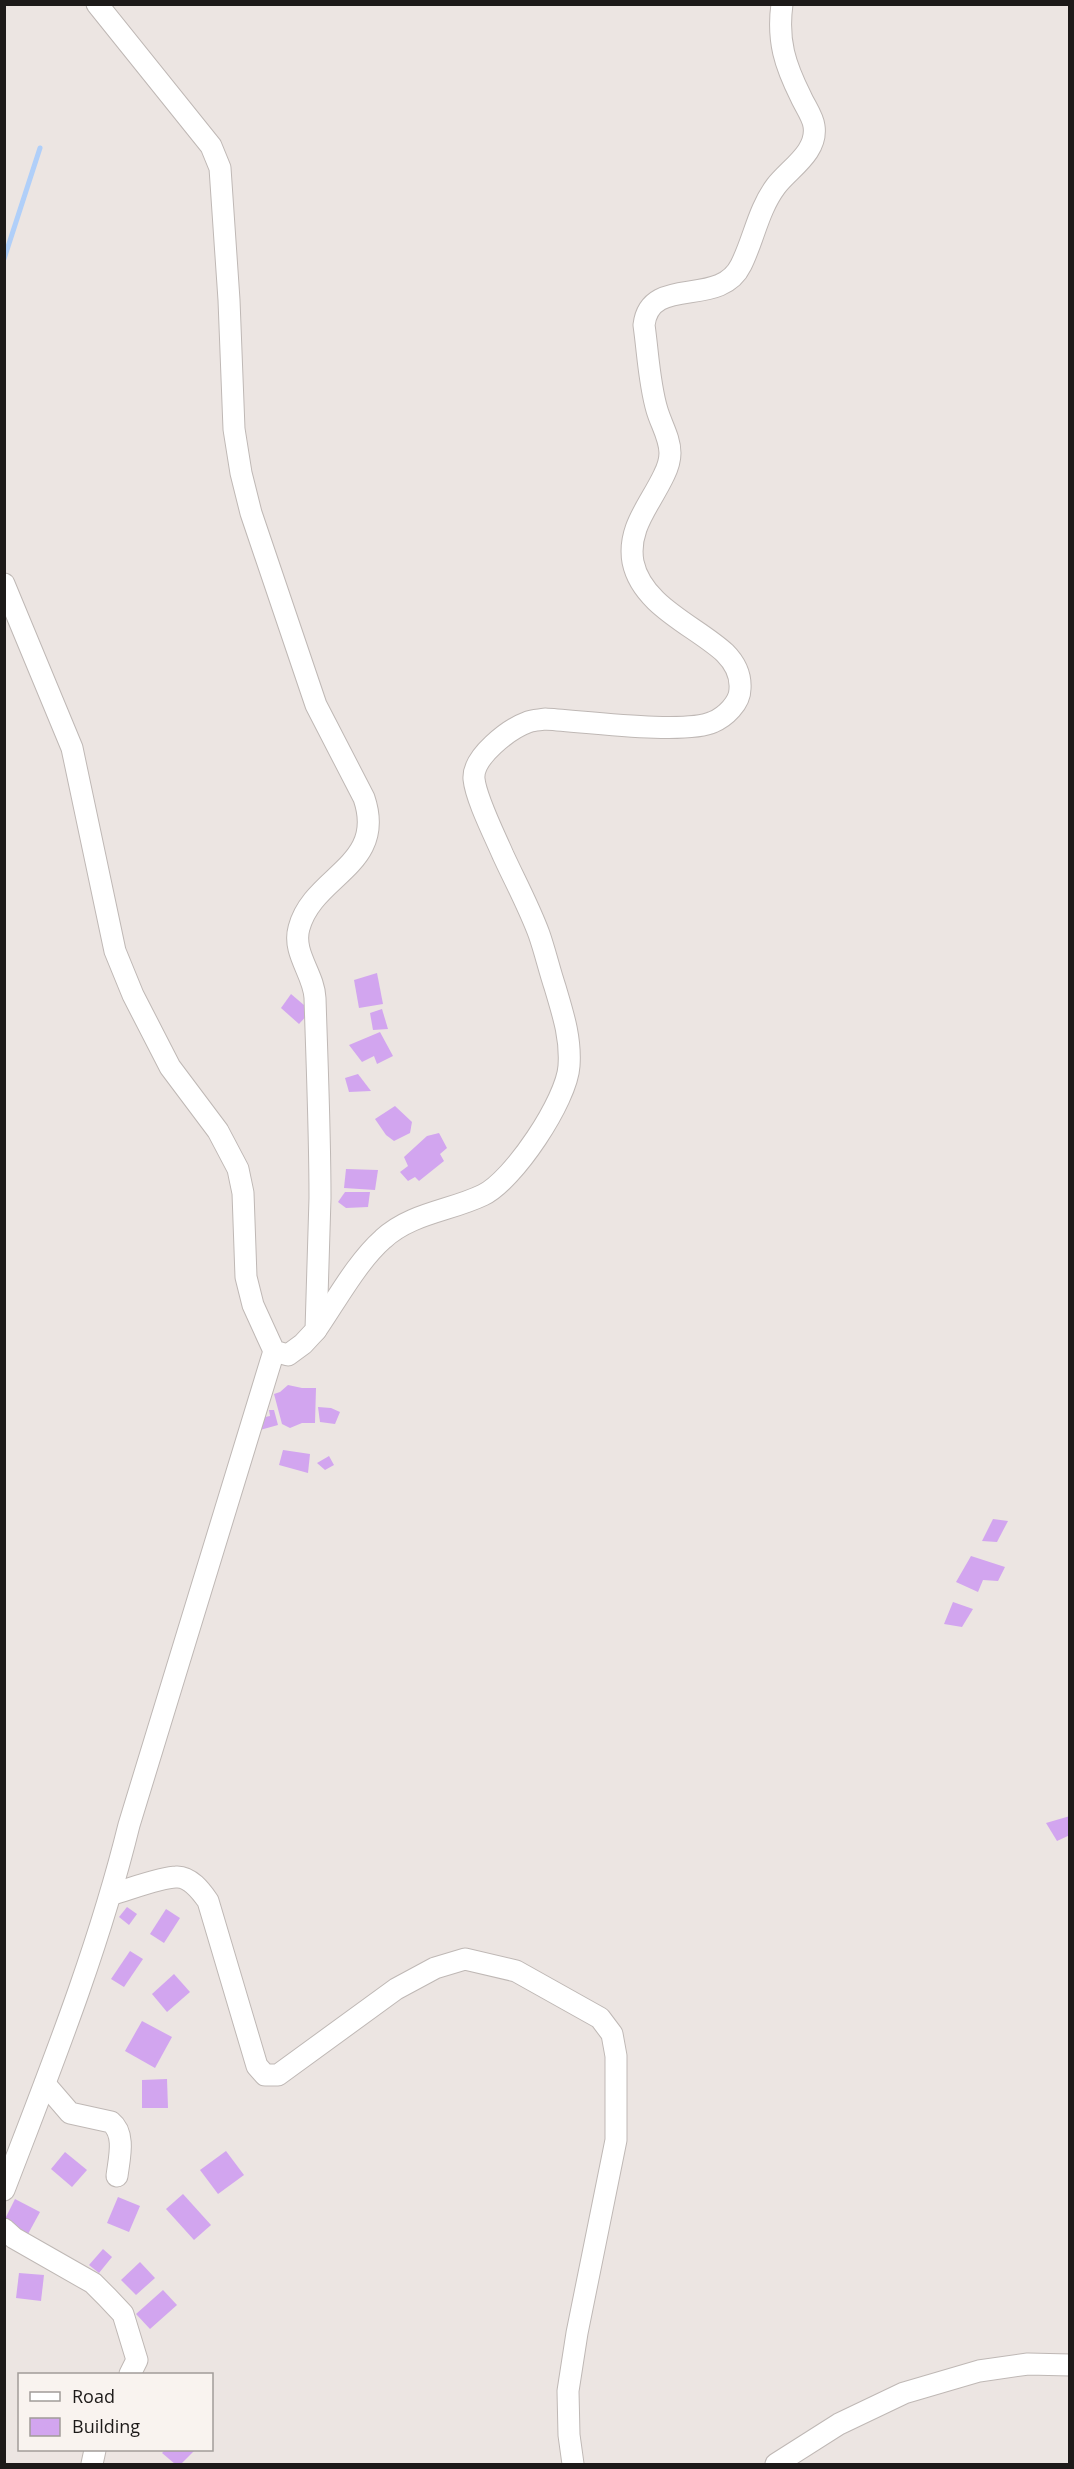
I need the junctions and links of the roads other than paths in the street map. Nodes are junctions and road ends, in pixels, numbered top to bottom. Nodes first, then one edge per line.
1 (97, 4) edge
2 (782, 4) edge
3 (4, 584) edge
4 (316, 1330) junction
5 (274, 1351) junction
6 (112, 1894) junction
7 (45, 2084) junction
8 (117, 2176) dead end
9 (4, 2190) edge
10 (4, 2229) edge
11 (1070, 2366) edge
12 (130, 2373) edge
13 (573, 2464) edge
14 (776, 2464) edge

1 - 4 street
2 - 4 street
3 - 5 street
4 - 5 street
5 - 6 street
6 - 7 street
6 - 13 street
7 - 8 street
7 - 9 street
10 - 12 street
11 - 14 street

